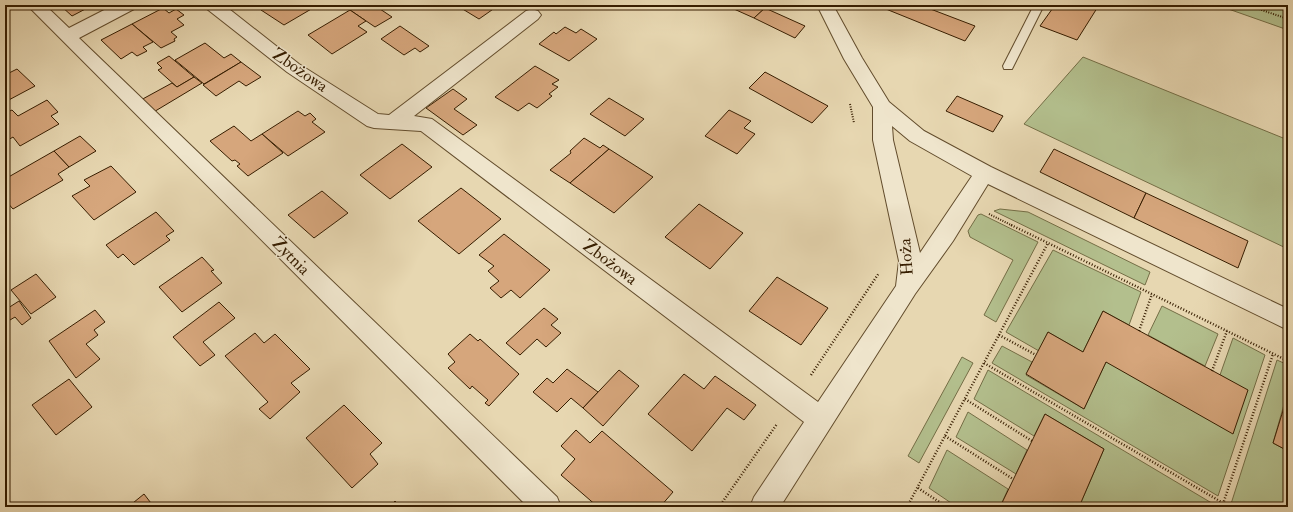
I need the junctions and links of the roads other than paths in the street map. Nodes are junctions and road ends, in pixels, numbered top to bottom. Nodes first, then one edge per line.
1 (35, 5) edge
2 (128, 5) edge
3 (213, 5) edge
4 (825, 5) edge
5 (1039, 5) edge
6 (532, 15) dead end
7 (68, 36) junction
8 (1008, 66) dead end
9 (882, 107) junction
10 (393, 122) junction
11 (984, 173) junction
12 (907, 288) junction
13 (1288, 320) edge
14 (820, 418) junction
15 (546, 507) edge
16 (764, 507) edge

1 - 7 street, Żytnia
2 - 7 street
3 - 10 street, Zbożowa
4 - 9 street, Hoża
5 - 8 lane
6 - 10 street
7 - 15 street, Żytnia
9 - 11 street
9 - 12 street, Hoża
10 - 14 street, Zbożowa
11 - 12 street
11 - 13 street
12 - 14 street, Hoża
14 - 16 street, Hoża

